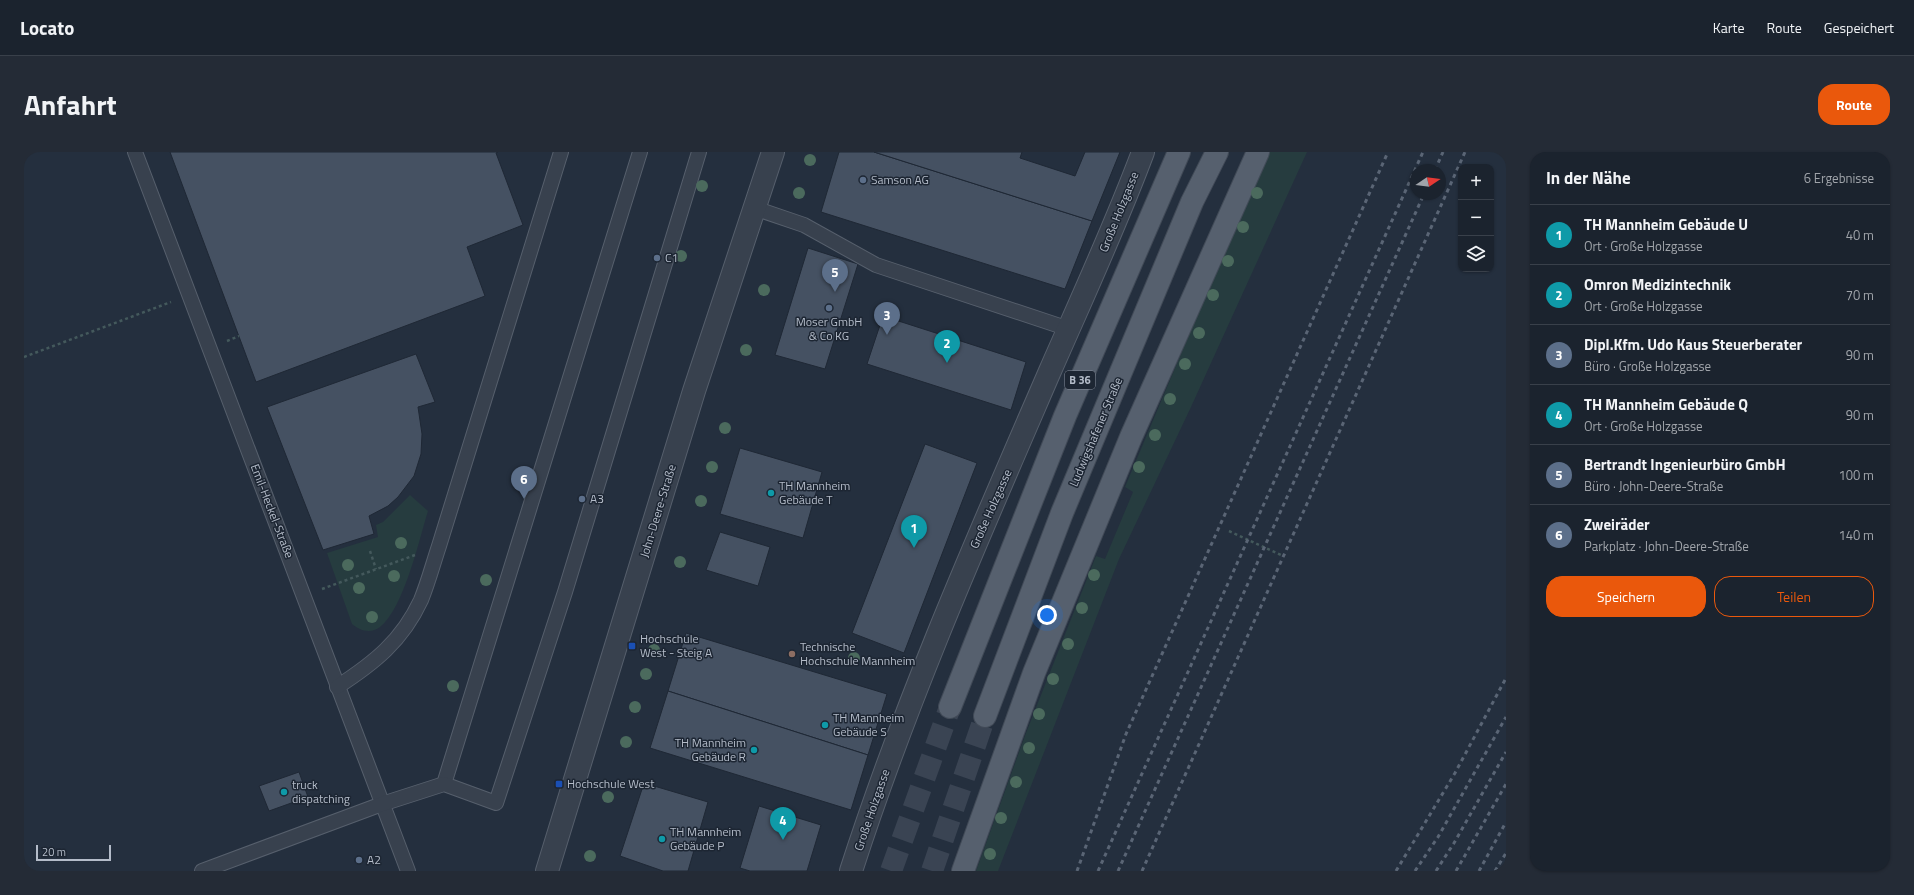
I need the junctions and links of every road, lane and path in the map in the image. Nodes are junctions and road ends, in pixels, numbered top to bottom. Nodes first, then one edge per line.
1 (135, 152) edge
2 (561, 152) edge
3 (640, 152) edge
4 (699, 152) edge
5 (773, 152) edge
6 (1143, 152) edge
7 (1179, 152) edge
8 (1217, 152) edge
9 (1258, 152) edge
10 (754, 208) junction
11 (173, 301) dead end
12 (1069, 329) junction
13 (24, 357) edge
14 (1229, 531) dead end
15 (439, 546) junction
16 (370, 551) dead end
17 (1282, 556) dead end
18 (376, 569) junction
19 (304, 596) junction
20 (337, 687) junction
21 (950, 707) tunnel mouth
22 (985, 716) tunnel mouth
23 (444, 784) junction
24 (382, 804) junction
25 (202, 871) edge
26 (408, 871) edge
27 (546, 871) edge
28 (851, 871) edge
29 (963, 871) edge

1 - 19 lane, Emil-Heckel-Straße
2 - 15 lane
3 - 23 lane
4 - 23 lane
5 - 10 street, John-Deere-Straße
6 - 12 street, Große Holzgasse
7 - 21 main road, B 36
8 - 22 main road, Ludwigshafener Straße
9 - 29 main road
10 - 12 lane
10 - 27 street, John-Deere-Straße
11 - 13 path
12 - 28 street, Große Holzgasse
14 - 17 path
15 - 18 path
15 - 20 lane
16 - 18 path
18 - 19 path
19 - 20 lane, Emil-Heckel-Straße
20 - 24 lane, Emil-Heckel-Straße
23 - 24 lane
24 - 25 lane
24 - 26 lane, Emil-Heckel-Straße

